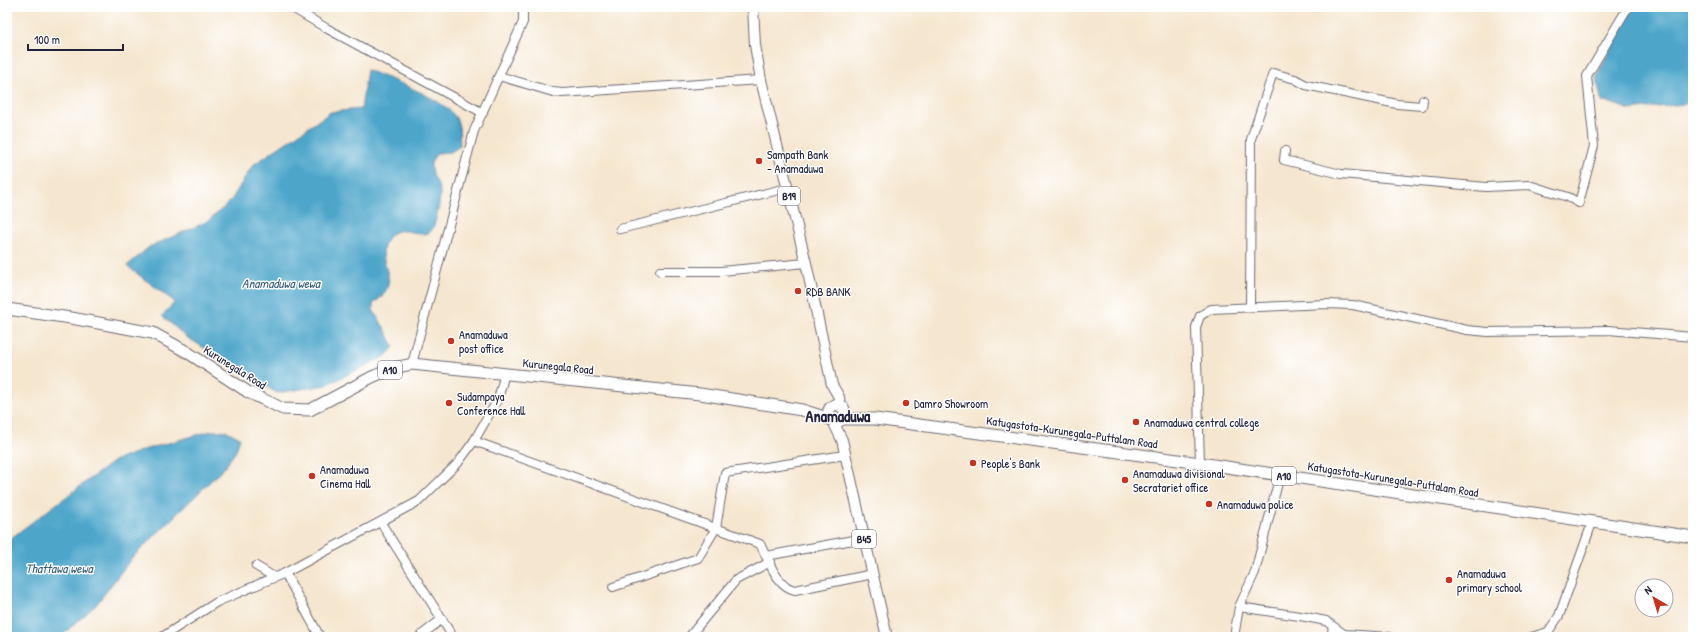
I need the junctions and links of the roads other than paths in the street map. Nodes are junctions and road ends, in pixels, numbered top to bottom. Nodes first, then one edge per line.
1 (290, 7) edge
2 (522, 7) edge
3 (754, 7) edge
4 (1628, 7) edge
5 (499, 76) junction
6 (761, 80) junction
7 (1423, 100) dead end
8 (483, 113) junction
9 (1285, 151) dead end
10 (787, 188) junction
11 (620, 229) dead end
12 (806, 264) junction
13 (660, 271) dead end
14 (1250, 307) junction
15 (7, 309) edge
16 (1693, 338) edge
17 (412, 364) junction
18 (505, 373) junction
19 (838, 406) junction
20 (802, 410) junction
21 (875, 419) junction
22 (835, 420) junction
23 (474, 441) junction
24 (845, 455) junction
25 (1200, 463) junction
26 (1280, 475) junction
27 (381, 523) junction
28 (1592, 523) junction
29 (716, 528) junction
30 (1693, 536) edge
31 (864, 538) junction
32 (768, 559) junction
33 (256, 566) dead end
34 (285, 573) junction
35 (873, 574) junction
36 (274, 577) junction
37 (613, 586) dead end
38 (1239, 608) junction
39 (442, 619) junction
40 (1334, 627) junction
41 (162, 637) edge
42 (320, 637) edge
43 (419, 637) edge
44 (453, 637) edge
45 (689, 637) edge
46 (887, 637) edge
47 (1234, 637) edge
48 (1331, 637) edge
49 (1384, 637) edge
50 (1390, 637) edge
51 (1531, 637) edge

1 - 8 street
2 - 5 street
3 - 6 main road, B19
4 - 9 street
5 - 6 street
5 - 8 street
6 - 10 main road, B19
7 - 14 street
8 - 17 street
10 - 11 street
10 - 12 main road, B19
12 - 13 street
12 - 19 main road, B19
14 - 16 street
14 - 25 street
15 - 17 highway, Kurunegala Road / A10
17 - 18 highway, Kurunegala Road / A10
18 - 20 highway, Kurunegala Road / A10
18 - 23 street
19 - 20 highway, Kurunegala Road / A10
19 - 21 highway, Katugastota-Kurunegala-Puttalam Road / A10
19 - 22 highway
19 - 22 highway
20 - 22 highway, Kurunegala Road / A10
21 - 22 highway, Katugastota-Kurunegala-Puttalam Road / A10
21 - 25 highway, Katugastota-Kurunegala-Puttalam Road / A10
22 - 24 main road, B45
23 - 27 street
23 - 29 street
24 - 29 street
24 - 31 main road, B45
25 - 26 highway, Katugastota-Kurunegala-Puttalam Road / A10
26 - 28 highway, Katugastota-Kurunegala-Puttalam Road / A10
26 - 38 street
27 - 34 street
27 - 39 street
28 - 30 highway, Katugastota-Kurunegala-Puttalam Road / A10
28 - 51 street
29 - 32 street
29 - 37 street
31 - 32 street
31 - 35 main road, B45
32 - 35 street
32 - 45 street
33 - 36 street
34 - 36 street
34 - 42 street
35 - 46 main road, B45
36 - 41 street
38 - 40 street
38 - 47 street
39 - 43 street
39 - 44 street
40 - 48 street
40 - 49 street
49 - 50 street

